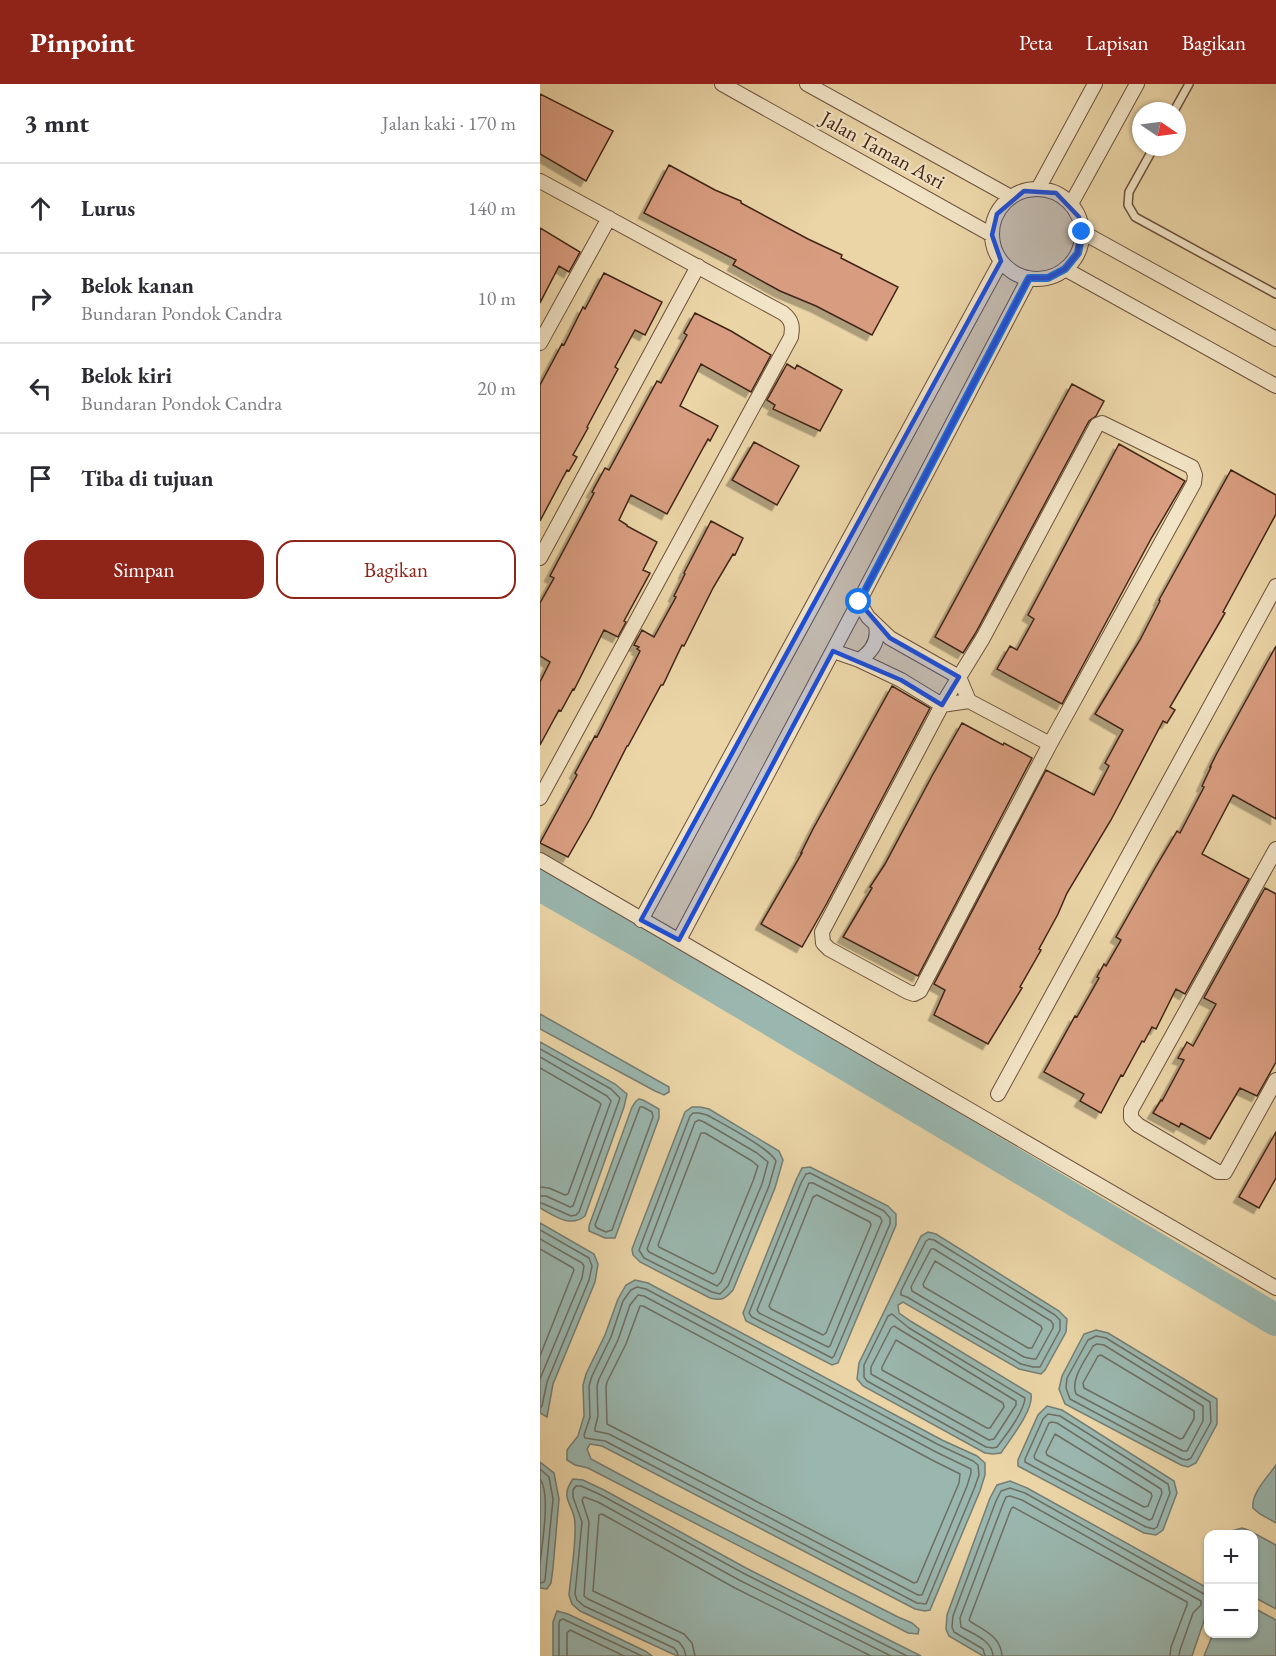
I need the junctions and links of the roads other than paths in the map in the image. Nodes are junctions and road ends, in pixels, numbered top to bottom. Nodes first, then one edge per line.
1 (722, 84) edge
2 (807, 84) edge
3 (1095, 84) edge
4 (1137, 84) edge
5 (1189, 84) edge
6 (1179, 102) edge
7 (1149, 156) edge
8 (540, 181) edge
9 (1038, 189) junction
10 (1011, 197) junction
11 (1071, 204) junction
12 (609, 218) junction
13 (1082, 232) junction
14 (992, 235) junction
15 (1001, 261) junction
16 (698, 266) junction
17 (1065, 269) junction
18 (1029, 278) junction
19 (1276, 294) edge
20 (1276, 339) edge
21 (540, 343) edge
22 (1276, 386) edge
23 (540, 558) edge
24 (1276, 586) edge
25 (859, 602) junction
26 (876, 626) junction
27 (833, 651) junction
28 (859, 660) junction
29 (959, 677) junction
30 (969, 701) junction
31 (942, 705) junction
32 (1050, 744) junction
33 (540, 798) edge
34 (1274, 857) edge
35 (540, 860) edge
36 (641, 920) junction
37 (679, 940) junction
38 (1276, 1080) edge
39 (998, 1094) dead end
40 (1276, 1288) edge

1 - 14 street, Jalan Taman Asri
2 - 10 street, Jalan Taman Asri
3 - 9 street
4 - 11 street
5 - 6 lane
7 - 19 lane
8 - 12 street
9 - 10 street
9 - 11 street
10 - 14 street
11 - 13 street
12 - 16 street
12 - 21 street
13 - 17 street
13 - 20 street
14 - 15 street
15 - 18 street
15 - 36 street
16 - 23 street
16 - 33 street
17 - 18 street
17 - 22 street
18 - 25 street
24 - 39 street
25 - 26 street
25 - 27 street
26 - 28 street
26 - 29 street
27 - 28 street
27 - 37 street
28 - 31 street
29 - 30 street
29 - 31 street
29 - 32 street
30 - 31 street
30 - 32 street
31 - 32 street
34 - 38 street
35 - 36 street
36 - 37 street
37 - 40 street

